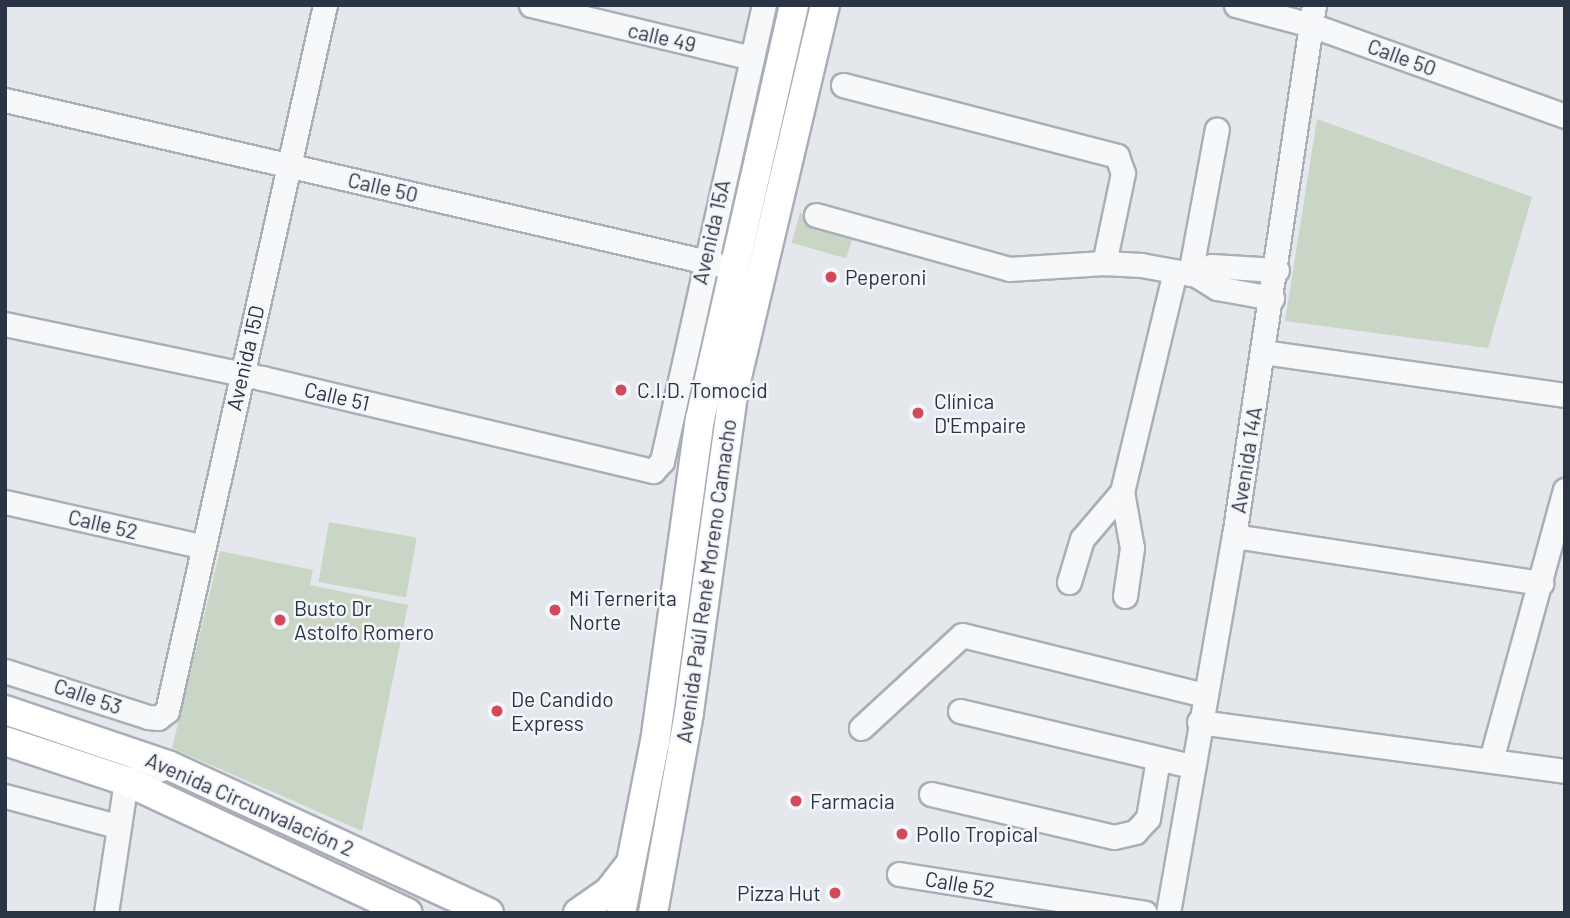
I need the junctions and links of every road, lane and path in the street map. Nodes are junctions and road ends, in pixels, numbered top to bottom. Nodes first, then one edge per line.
1 (325, 5) edge
2 (531, 5) edge
3 (764, 5) edge
4 (794, 5) edge
5 (825, 5) edge
6 (1236, 5) edge
7 (1312, 15) edge
8 (752, 58) junction
9 (843, 85) dead end
10 (5, 100) edge
11 (1565, 116) edge
12 (1217, 129) dead end
13 (289, 165) junction
14 (817, 215) dead end
15 (704, 261) junction
16 (1104, 262) junction
17 (1277, 270) junction
18 (748, 271) junction
19 (1187, 273) junction
20 (1272, 298) junction
21 (5, 324) edge
22 (1263, 352) junction
23 (241, 374) junction
24 (1565, 395) edge
25 (662, 461) joint
26 (1565, 491) edge
27 (1122, 492) junction
28 (5, 502) edge
29 (1234, 536) junction
30 (201, 546) junction
31 (1069, 582) dead end
32 (1541, 583) junction
33 (1125, 596) dead end
34 (5, 671) edge
35 (1204, 695) junction
36 (5, 710) edge
37 (167, 710) joint
38 (960, 711) dead end
39 (1199, 722) junction
40 (861, 728) dead end
41 (5, 741) edge
42 (1158, 759) junction
43 (1491, 760) junction
44 (170, 766) junction
45 (1191, 766) junction
46 (1565, 771) edge
47 (126, 781) junction
48 (931, 794) dead end
49 (5, 796) edge
50 (117, 826) junction
51 (632, 862) junction
52 (899, 873) dead end
53 (106, 913) edge
54 (408, 913) edge
55 (489, 913) edge
56 (578, 913) edge
57 (621, 913) edge
58 (653, 913) edge
59 (1145, 913) edge
60 (1168, 913) edge

1 - 13 street, Avenida 15D
2 - 8 street, calle 49
3 - 8 street, Avenida 15A
4 - 18 main road, Avenida Paúl René Moreno Camacho
5 - 18 main road, Avenida Paúl René Moreno Camacho
6 - 7 street, Calle 50
7 - 11 street, Calle 50
7 - 17 street, Avenida 14A
8 - 15 street, Avenida 15A
9 - 16 street
10 - 13 street, Calle 50
12 - 19 street
13 - 15 street, Calle 50
13 - 23 street, Avenida 15D
14 - 16 street
15 - 18 street, Calle 50
15 - 25 street, Avenida 15A
16 - 19 street
17 - 19 street
17 - 20 street, Avenida 14A
18 - 51 main road, Avenida Paúl René Moreno Camacho
18 - 58 main road, Avenida Paúl René Moreno Camacho
19 - 20 street
19 - 27 street
20 - 22 street, Avenida 14A
21 - 23 street, Calle 51
22 - 24 street
22 - 29 street, Avenida 14A
23 - 25 street, Calle 51
23 - 30 street, Avenida 15D
26 - 32 street
27 - 31 street
27 - 33 street
28 - 30 street, Calle 52
29 - 32 street
29 - 35 street, Avenida 14A
30 - 37 street, Avenida 15D
32 - 43 street
34 - 37 street, Calle 53
35 - 39 street, Avenida 14A
35 - 40 street
36 - 44 main road, Avenida Circunvalación 2
38 - 42 street
39 - 43 street
39 - 45 street, Avenida 14A
41 - 47 main road, Avenida Circunvalación 2
42 - 45 street
42 - 48 street
43 - 46 street
44 - 47 street
44 - 55 main road, Avenida Circunvalación 2
45 - 60 street, Avenida 14A
47 - 50 street
47 - 54 main road, Avenida Circunvalación 2
49 - 50 street
50 - 53 street
51 - 56 main road
51 - 57 main road, Avenida Paúl René Moreno Camacho
52 - 59 street, Calle 52

